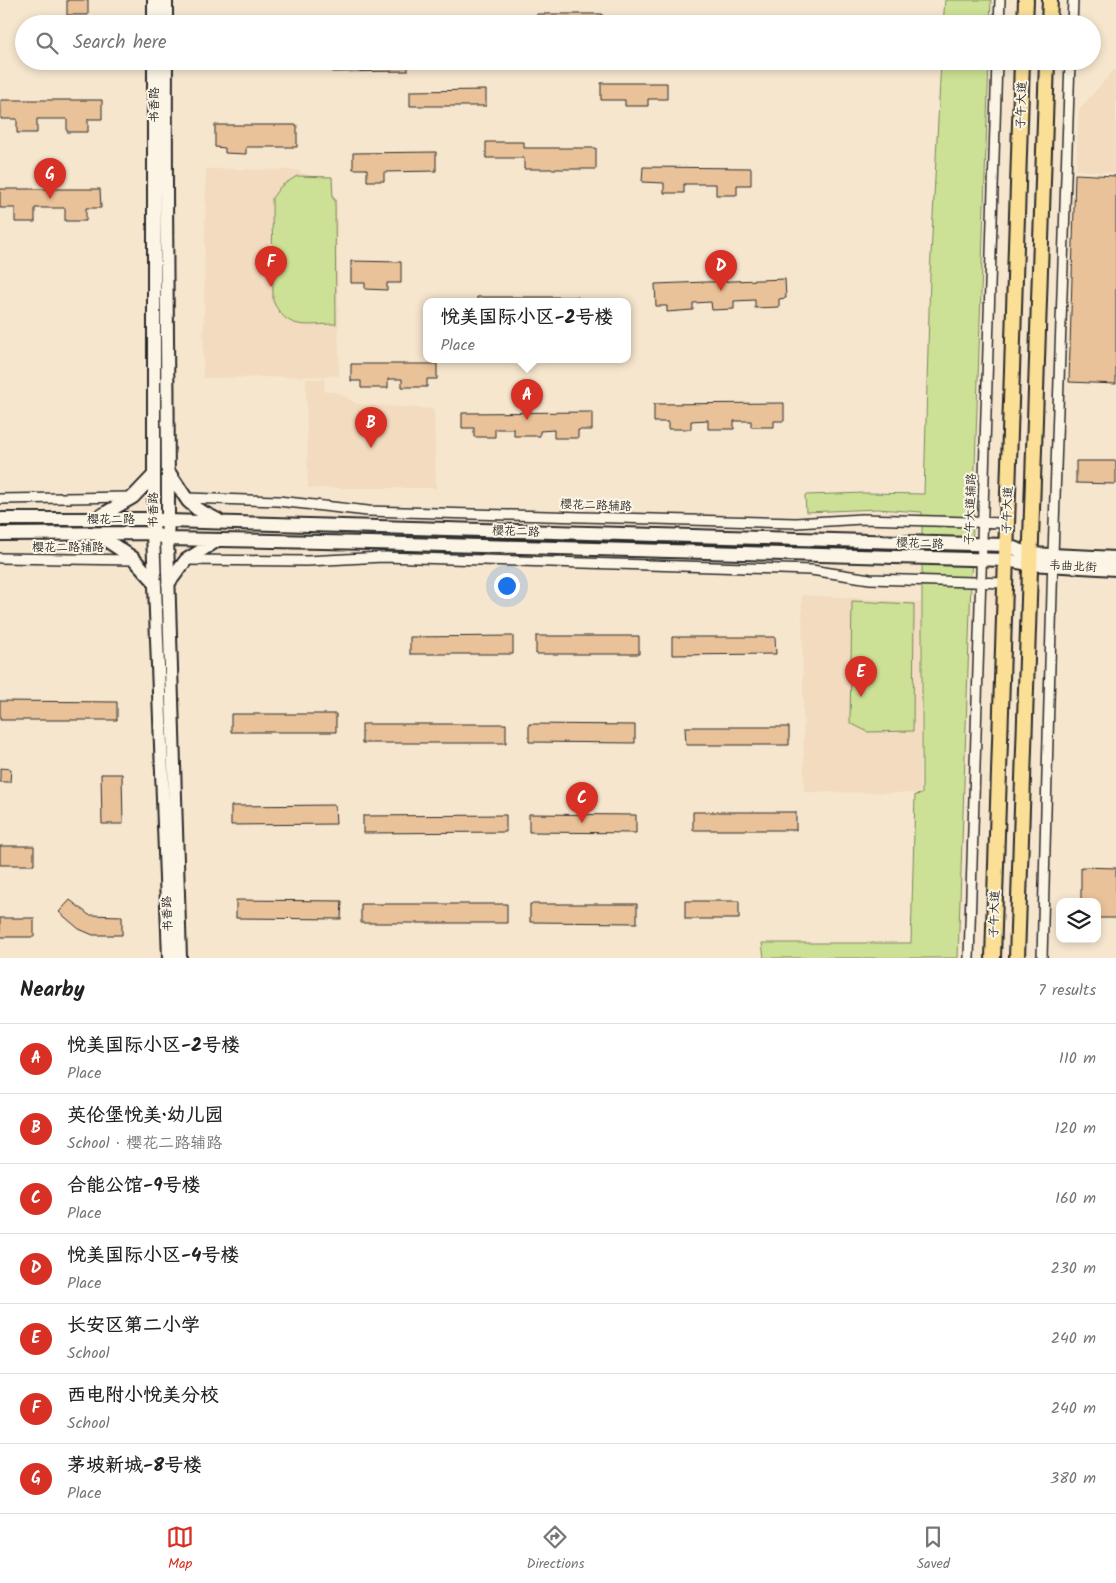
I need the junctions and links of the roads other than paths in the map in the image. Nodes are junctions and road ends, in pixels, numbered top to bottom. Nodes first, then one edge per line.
1 (154, 0) edge
2 (166, 0) edge
3 (1000, 0) edge
4 (1026, 0) edge
5 (1050, 0) edge
6 (1073, 0) edge
7 (154, 15) edge
8 (166, 15) edge
9 (999, 15) edge
10 (1025, 15) edge
11 (1049, 15) edge
12 (1072, 15) edge
13 (154, 70) edge
14 (166, 70) edge
15 (996, 70) edge
16 (1022, 70) edge
17 (1047, 70) edge
18 (1070, 70) edge
19 (168, 470) junction
20 (154, 475) junction
21 (133, 497) junction
22 (186, 498) junction
23 (0, 499) edge
24 (0, 519) edge
25 (95, 519) junction
26 (154, 519) junction
27 (168, 521) junction
28 (983, 522) junction
29 (223, 523) junction
30 (1006, 523) junction
31 (153, 533) junction
32 (0, 534) edge
33 (97, 534) junction
34 (166, 539) junction
35 (218, 540) junction
36 (982, 544) junction
37 (1005, 545) junction
38 (0, 558) edge
39 (1116, 558) edge
40 (1030, 559) junction
41 (135, 560) junction
42 (186, 560) junction
43 (981, 560) junction
44 (1006, 560) junction
45 (1053, 560) junction
46 (1116, 569) edge
47 (154, 581) junction
48 (980, 583) junction
49 (1006, 583) junction
50 (168, 584) junction
51 (169, 958) edge
52 (180, 958) edge
53 (969, 958) edge
54 (993, 958) edge
55 (1017, 958) edge
56 (1042, 958) edge

1 - 7 main road
2 - 8 main road
3 - 9 street
4 - 10 main road
5 - 11 main road
6 - 12 street
13 - 20 main road, 书香路
14 - 19 main road, 书香路
15 - 28 street, 子午大道辅路
16 - 30 main road, 子午大道
17 - 40 main road, 子午大道
18 - 45 street
19 - 22 main road
19 - 27 main road, 书香路
20 - 21 main road
20 - 26 main road, 书香路
21 - 23 street
21 - 25 main road
22 - 28 street, 樱花二路辅路
22 - 29 main road
24 - 25 main road, 樱花二路
25 - 26 main road, 樱花二路
26 - 27 main road, 樱花二路
26 - 31 main road, 书香路
27 - 29 main road, 樱花二路
27 - 34 main road, 书香路
28 - 30 street, 樱花二路辅路
28 - 36 street, 子午大道辅路
29 - 36 main road, 樱花二路
30 - 37 main road, 子午大道
31 - 33 main road, 樱花二路
31 - 34 main road, 樱花二路
31 - 47 main road, 书香路
32 - 33 main road, 樱花二路
33 - 41 main road
34 - 35 main road, 樱花二路
34 - 50 main road, 书香路
35 - 42 main road
35 - 43 main road, 樱花二路
36 - 37 main road, 樱花二路
36 - 43 street, 子午大道辅路
37 - 40 main road, 樱花二路
37 - 44 main road, 子午大道
38 - 41 street, 樱花二路辅路
39 - 45 main road, 韦曲北街
40 - 44 main road, 樱花二路
40 - 45 main road, 韦曲北街
40 - 55 main road, 子午大道
41 - 47 main road
42 - 48 street
42 - 50 main road
43 - 44 main road, 樱花二路
43 - 48 street, 子午大道辅路
44 - 49 main road, 子午大道
45 - 46 main road, 韦曲北街
45 - 56 street
47 - 51 main road, 书香路
48 - 49 street
48 - 53 street, 子午大道辅路
49 - 54 main road, 子午大道
50 - 52 main road, 书香路

